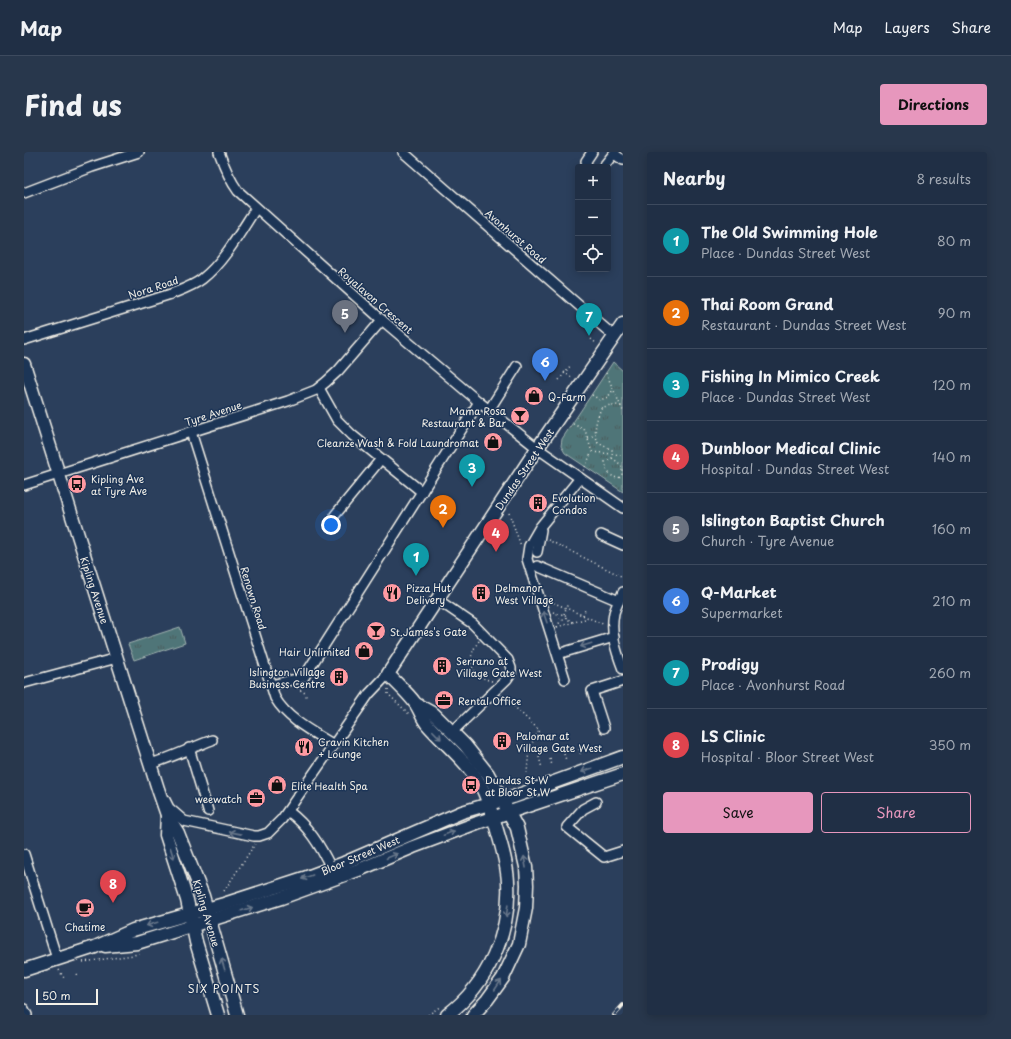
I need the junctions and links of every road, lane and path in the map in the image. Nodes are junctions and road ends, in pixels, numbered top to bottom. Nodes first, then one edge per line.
1 (139, 152) edge
2 (219, 152) edge
3 (403, 152) edge
4 (592, 152) edge
5 (615, 153) edge
6 (623, 160) edge
7 (586, 164) edge
8 (606, 164) edge
9 (24, 193) edge
10 (256, 208) junction
11 (382, 320) junction
12 (623, 324) edge
13 (615, 337) junction
14 (591, 339) dead end
15 (24, 340) edge
16 (596, 343) dead end
17 (24, 364) edge
18 (571, 365) dead end
19 (517, 366) dead end
20 (565, 373) junction
21 (606, 373) dead end
22 (572, 378) dead end
23 (559, 380) dead end
24 (319, 388) junction
25 (613, 390) junction
26 (592, 395) dead end
27 (479, 402) junction
28 (621, 406) junction
29 (489, 410) junction
30 (623, 410) edge
31 (572, 424) dead end
32 (190, 432) junction
33 (595, 435) junction
34 (588, 438) junction
35 (537, 448) junction
36 (592, 452) junction
37 (612, 454) junction
38 (623, 455) edge
39 (612, 458) junction
40 (381, 459) junction
41 (58, 473) junction
42 (580, 478) junction
43 (24, 485) edge
44 (422, 492) junction
45 (623, 508) edge
46 (509, 513) dead end
47 (335, 515) dead end
48 (542, 525) junction
49 (601, 535) dead end
50 (548, 540) dead end
51 (623, 545) edge
52 (537, 552) dead end
53 (527, 559) junction
54 (537, 566) dead end
55 (623, 577) edge
56 (538, 594) junction
57 (551, 596) dead end
58 (621, 597) edge
59 (438, 600) junction
60 (549, 600) junction
61 (562, 601) dead end
62 (568, 603) dead end
63 (560, 605) junction
64 (574, 606) dead end
65 (566, 608) junction
66 (572, 610) junction
67 (585, 610) dead end
68 (564, 614) junction
69 (583, 615) junction
70 (565, 618) junction
71 (588, 618) junction
72 (561, 619) junction
73 (573, 622) junction
74 (613, 633) junction
75 (484, 635) junction
76 (558, 654) junction
77 (117, 658) junction
78 (623, 669) edge
79 (388, 674) junction
80 (565, 679) dead end
81 (291, 680) junction
82 (623, 681) edge
83 (24, 683) edge
84 (502, 684) junction
85 (271, 686) junction
86 (502, 695) dead end
87 (307, 699) dead end
88 (415, 704) junction
89 (604, 728) dead end
90 (452, 732) junction
91 (212, 740) dead end
92 (334, 745) junction
93 (189, 748) junction
94 (579, 749) dead end
95 (564, 754) dead end
96 (581, 755) dead end
97 (539, 757) dead end
98 (623, 757) edge
99 (550, 759) dead end
100 (566, 760) dead end
101 (150, 764) junction
102 (552, 765) dead end
103 (542, 768) dead end
104 (527, 773) dead end
105 (623, 774) edge
106 (158, 789) junction
107 (501, 800) junction
108 (596, 802) dead end
109 (488, 804) junction
110 (208, 811) dead end
111 (288, 811) junction
112 (508, 813) junction
113 (167, 815) junction
114 (493, 818) junction
115 (256, 843) dead end
116 (623, 851) edge
117 (24, 854) edge
118 (330, 868) junction
119 (224, 891) dead end
120 (190, 914) junction
121 (208, 915) junction
122 (193, 926) junction
123 (95, 947) junction
124 (145, 952) dead end
125 (83, 962) dead end
126 (58, 967) junction
127 (24, 970) edge
128 (77, 974) dead end
129 (79, 977) dead end
130 (64, 978) dead end
131 (24, 1009) edge
132 (444, 1010) edge
133 (27, 1015) edge
134 (218, 1015) edge
135 (238, 1015) edge
136 (428, 1015) edge
137 (473, 1015) edge

1 - 9 street
2 - 10 street, Royalavon Crescent
3 - 13 street, Avonhurst Road
4 - 7 street
5 - 6 street
5 - 8 street
10 - 11 street, Royalavon Crescent
10 - 15 street, Nora Road
11 - 24 street, Tyre Avenue
11 - 27 street, Royalavon Crescent
12 - 13 main road, Dundas Street West
13 - 35 main road, Dundas Street West
14 - 16 path
17 - 41 main road, Kipling Avenue
18 - 20 path
19 - 29 street
20 - 22 path
20 - 23 path
21 - 25 path
24 - 32 street, Tyre Avenue
24 - 40 street
25 - 26 path
25 - 28 path
27 - 29 street, Royalavon Crescent
27 - 44 street
28 - 30 path
28 - 33 path
29 - 35 street, Royalavon Crescent
31 - 34 path
32 - 41 street, Tyre Avenue
32 - 85 street, Renown Road
33 - 34 path
33 - 37 path
34 - 36 path
35 - 42 street, Royalavon Crescent
35 - 59 main road, Dundas Street West
36 - 37 path
36 - 42 path
37 - 38 path
37 - 39 path
39 - 39 path
40 - 44 street
40 - 47 street
41 - 43 street, Tyre Avenue
41 - 77 main road, Kipling Avenue
42 - 45 street, Royalavon Crescent
42 - 48 street
44 - 81 street
46 - 53 path
48 - 52 street
48 - 53 street
49 - 51 street
50 - 55 path
53 - 56 street
54 - 58 street
56 - 60 path
76 -> 56 street
57 - 60 path
58 - 74 street
59 - 75 street
59 - 79 main road, Dundas Street West
60 - 63 path
61 - 63 path
62 - 65 path
63 - 65 path
64 - 66 path
65 - 66 path
65 - 68 path
66 - 69 path
67 - 69 path
68 - 70 path
68 - 72 path
69 - 71 path
70 - 72 path
70 - 73 path
71 - 73 path
71 - 74 path
72 - 73 path
74 -> 76 street
74 - 78 street
75 - 84 street
75 - 84 path
76 - 80 street
77 - 83 street
77 - 101 main road, Kipling Avenue
79 - 88 main road
79 - 92 street, Dundas Street West
81 - 85 street
81 - 87 path
82 - 89 street
84 - 90 street
85 - 92 street, Renown Road
86 - 104 path
88 - 90 main road
88 -> 109 main road
90 - 107 main road
91 - 93 street
92 - 111 street, Dundas Street West
93 - 101 street
93 - 110 street
94 - 96 path
95 - 100 path
97 - 103 path
98 -> 107 main road, Bloor Street West
99 - 102 path
101 - 106 main road, Kipling Avenue
105 - 112 main road, Bloor Street West
111 -> 106 street, Dundas Street West
106 - 113 main road, Kipling Avenue
107 - 109 main road, Bloor Street West
107 - 112 main road
108 - 116 street
109 - 114 main road
109 - 118 main road, Bloor Street West
111 - 118 street
112 - 114 main road, Bloor Street West
137 -> 112 main road
113 -> 120 main road, Kipling Avenue
113 - 121 main road, Kipling Avenue
121 -> 114 main road, Bloor Street West
114 -> 132 main road
115 - 119 path
117 - 126 street
118 -> 121 main road, Bloor Street West
120 - 121 main road, Bloor Street West
120 - 122 main road, Kipling Avenue
120 -> 123 main road, Bloor Street West
121 - 122 main road, Bloor Street West
135 -> 121 main road, Kipling Avenue
122 - 123 main road, Bloor Street West
122 - 134 main road, Kipling Avenue
123 - 126 main road, Bloor Street West
124 - 125 path
126 - 127 main road, Bloor Street West
126 - 130 path
128 - 129 path
131 - 133 street
132 - 136 path

